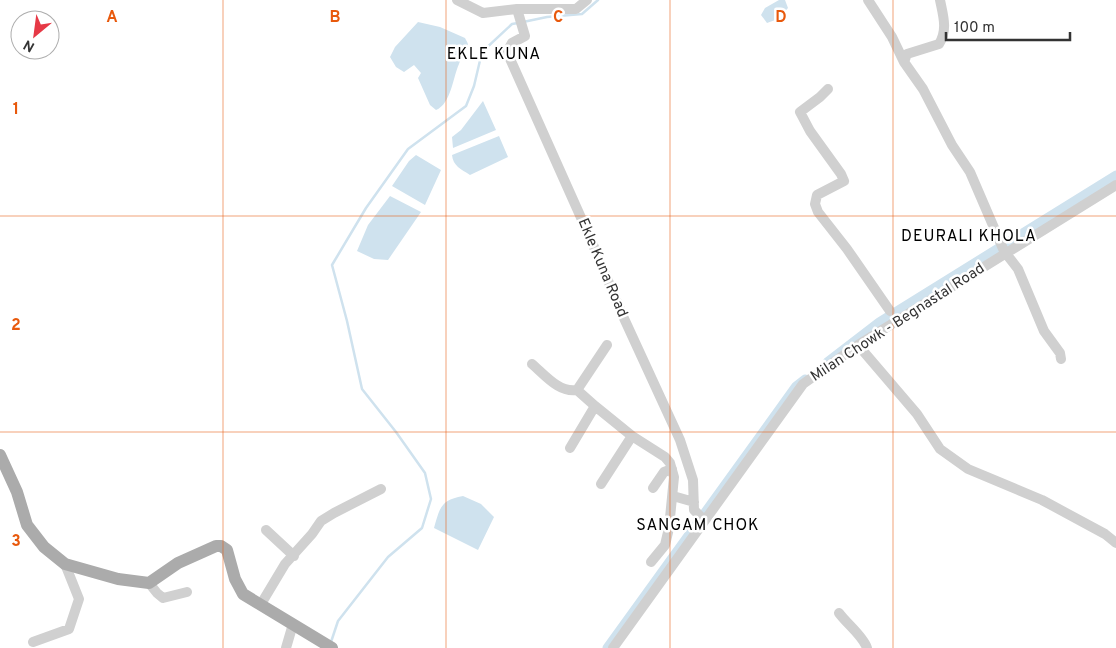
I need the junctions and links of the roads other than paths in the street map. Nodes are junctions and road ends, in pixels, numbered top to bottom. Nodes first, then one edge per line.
1 (457, 0) edge
2 (587, 0) edge
3 (868, 0) edge
4 (940, 0) edge
5 (518, 9) junction
6 (904, 62) junction
7 (828, 89) dead end
8 (1116, 185) edge
9 (1005, 253) junction
10 (890, 310) dead end
11 (858, 345) junction
12 (607, 346) dead end
13 (1061, 359) dead end
14 (532, 364) dead end
15 (577, 390) junction
16 (595, 406) junction
17 (632, 436) junction
18 (570, 448) dead end
19 (0, 455) edge
20 (672, 469) junction
21 (601, 484) dead end
22 (653, 488) dead end
23 (382, 490) dead end
24 (672, 496) junction
25 (694, 506) junction
26 (704, 520) junction
27 (266, 530) dead end
28 (1116, 543) edge
29 (294, 556) junction
30 (651, 562) dead end
31 (65, 564) junction
32 (149, 583) junction
33 (187, 592) dead end
34 (261, 604) junction
35 (839, 613) dead end
36 (293, 624) junction
37 (33, 642) dead end
38 (286, 648) edge
39 (332, 648) edge
40 (613, 648) edge
41 (867, 648) edge

1 - 5 street
2 - 5 street
3 - 6 street
4 - 6 street
5 - 25 street, Ekle Kuna Road
6 - 9 street
7 - 10 street
8 - 9 street, Milan Chowk - Begnastal Road
9 - 11 street, Milan Chowk - Begnastal Road
9 - 13 street
11 - 26 street, Milan Chowk - Begnastal Road
11 - 28 street
12 - 15 street
14 - 15 street
15 - 16 street
16 - 17 street
16 - 18 street
17 - 20 street
17 - 21 street
19 - 31 main road
20 - 22 street
20 - 24 street
23 - 29 street
24 - 25 street
24 - 30 street
25 - 26 street
26 - 40 street, Milan Chowk - Begnastal Road
27 - 29 street
29 - 34 street
31 - 32 main road
31 - 37 street
32 - 33 street
32 - 34 main road
34 - 36 main road
35 - 41 street
36 - 38 street
36 - 39 main road

